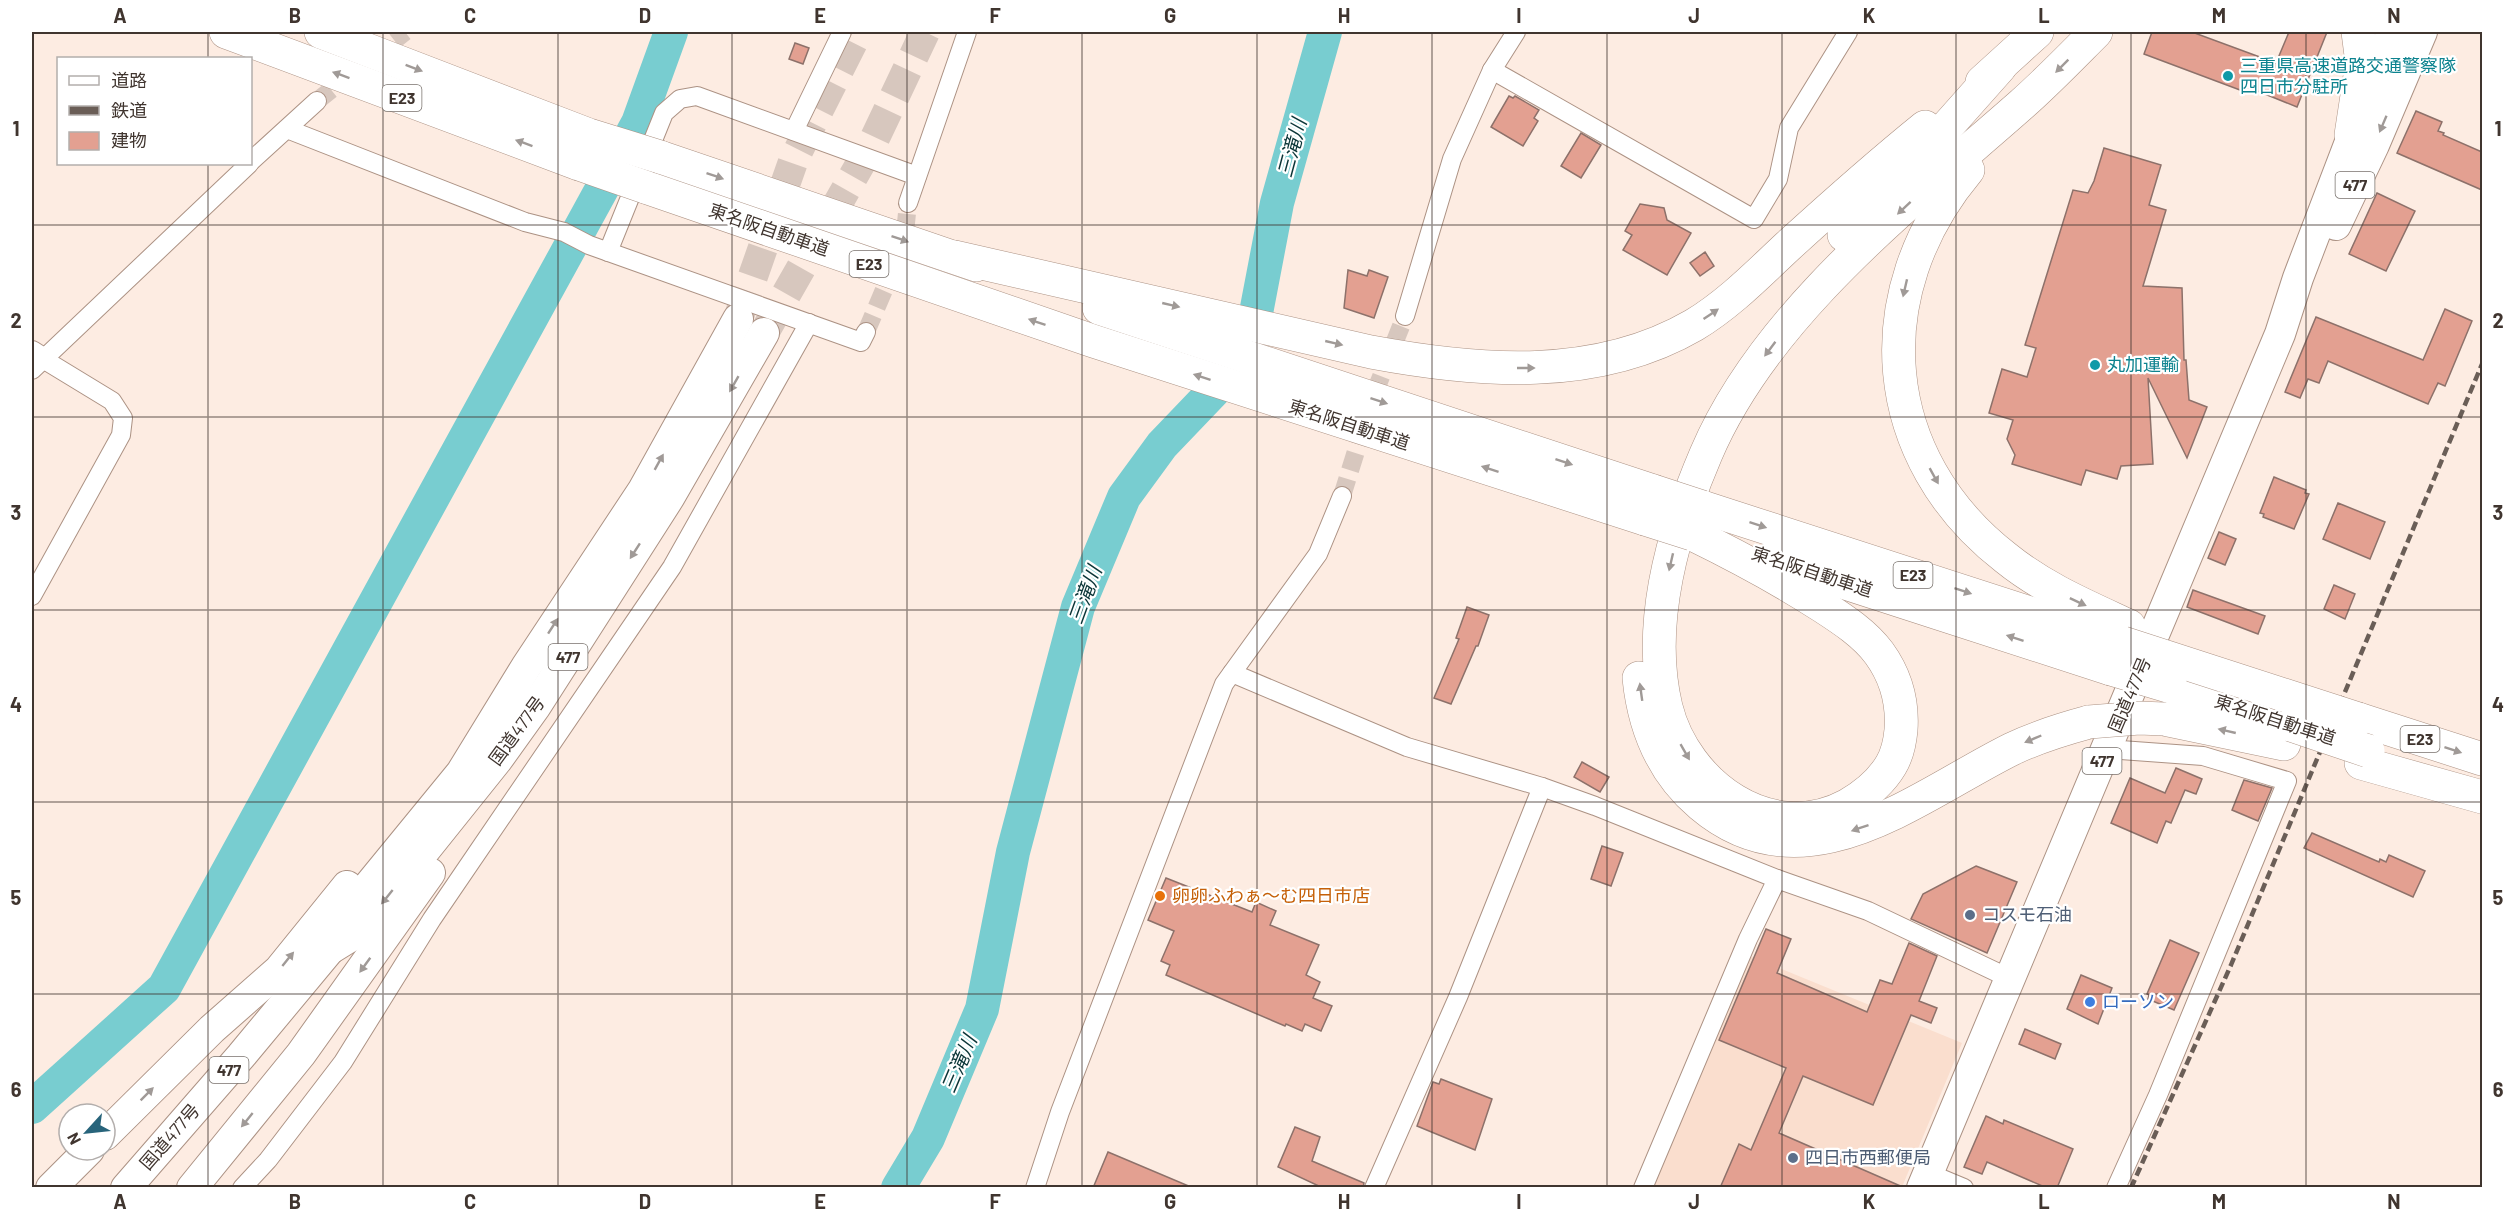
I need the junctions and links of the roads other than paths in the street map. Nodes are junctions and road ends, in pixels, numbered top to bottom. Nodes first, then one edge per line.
1 (226, 32) edge
2 (321, 32) edge
3 (842, 32) edge
4 (967, 32) edge
5 (1516, 32) edge
6 (1848, 32) edge
7 (2037, 32) edge
8 (2096, 32) edge
9 (2358, 32) edge
10 (2392, 32) edge
11 (2422, 32) edge
12 (2000, 67) junction
13 (1492, 70) junction
14 (2027, 100) junction
15 (317, 101) tunnel mouth
16 (287, 129) junction
17 (794, 132) junction
18 (2351, 135) junction
19 (584, 149) junction
20 (252, 161) edge
21 (248, 165) edge
22 (917, 176) junction
23 (908, 203) tunnel mouth
24 (608, 252) junction
25 (1110, 301) junction
26 (1405, 316) tunnel mouth
27 (809, 323) junction
28 (866, 332) dead end
29 (2280, 334) junction
30 (36, 360) edge
31 (1342, 496) tunnel mouth
32 (1649, 505) junction
33 (1697, 520) junction
34 (32, 596) edge
35 (2121, 646) junction
36 (526, 667) junction
37 (1232, 673) junction
38 (536, 706) junction
39 (2292, 723) junction
40 (2107, 749) junction
41 (2364, 757) junction
42 (2482, 759) edge
43 (2482, 787) edge
44 (1542, 788) junction
45 (2482, 797) edge
46 (1777, 879) junction
47 (330, 950) junction
48 (2011, 979) junction
49 (117, 1123) edge
50 (77, 1162) edge
51 (1925, 1180) edge
52 (51, 1188) edge
53 (126, 1188) edge
54 (192, 1188) edge
55 (242, 1188) edge
56 (1035, 1188) edge
57 (1374, 1188) edge
58 (1643, 1188) edge
59 (1964, 1188) edge
60 (2116, 1188) edge

19 -> 1 highway, 東名阪自動車道 / E23
2 -> 19 highway, 東名阪自動車道 / E23
3 - 17 street
4 - 22 street
5 - 13 street
6 - 13 street
7 - 12 highway
8 -> 14 highway
9 - 18 highway
10 - 18 highway, 国道477号 / 477
11 -> 29 highway, 国道477号 / 477
25 -> 12 highway
39 -> 12 highway, bridge
13 - 26 street
14 -> 33 highway
14 -> 35 highway
15 - 16 street
16 - 20 street
16 - 24 street
17 - 22 street
17 - 24 street
18 - 29 highway, 国道477号 / 477
19 -> 25 highway, 東名阪自動車道 / E23, bridge
32 -> 19 highway, 東名阪自動車道 / E23, bridge
21 - 30 street
22 - 23 street
24 - 27 street
25 -> 32 highway, 東名阪自動車道
27 - 28 street
27 - 55 street
29 - 40 highway, 国道477号 / 477
30 - 34 street
31 - 37 street
32 - 33 highway, 東名阪自動車道, bridge
33 - 35 highway, 東名阪自動車道 / E23
35 - 39 highway, 東名阪自動車道, bridge
35 - 39 highway, 東名阪自動車道, bridge
36 -> 38 highway, 国道477号 / 477
36 - 47 highway, 国道477号 / 477
49 -> 36 highway, 477
37 - 44 street
37 - 56 street
38 -> 47 highway, 国道477号 / 477
38 -> 54 highway, 477
39 - 41 highway
39 -> 42 highway, 東名阪自動車道 / E23, bridge
40 - 48 highway, 国道477号 / 477
40 - 60 street
41 - 43 highway, E23
41 - 45 highway
44 - 46 street
44 - 57 street
46 - 48 street
46 - 58 street
47 - 53 highway, 国道477号 / 477
48 - 51 highway, 国道477号 / 477
50 - 52 highway
51 - 59 street

